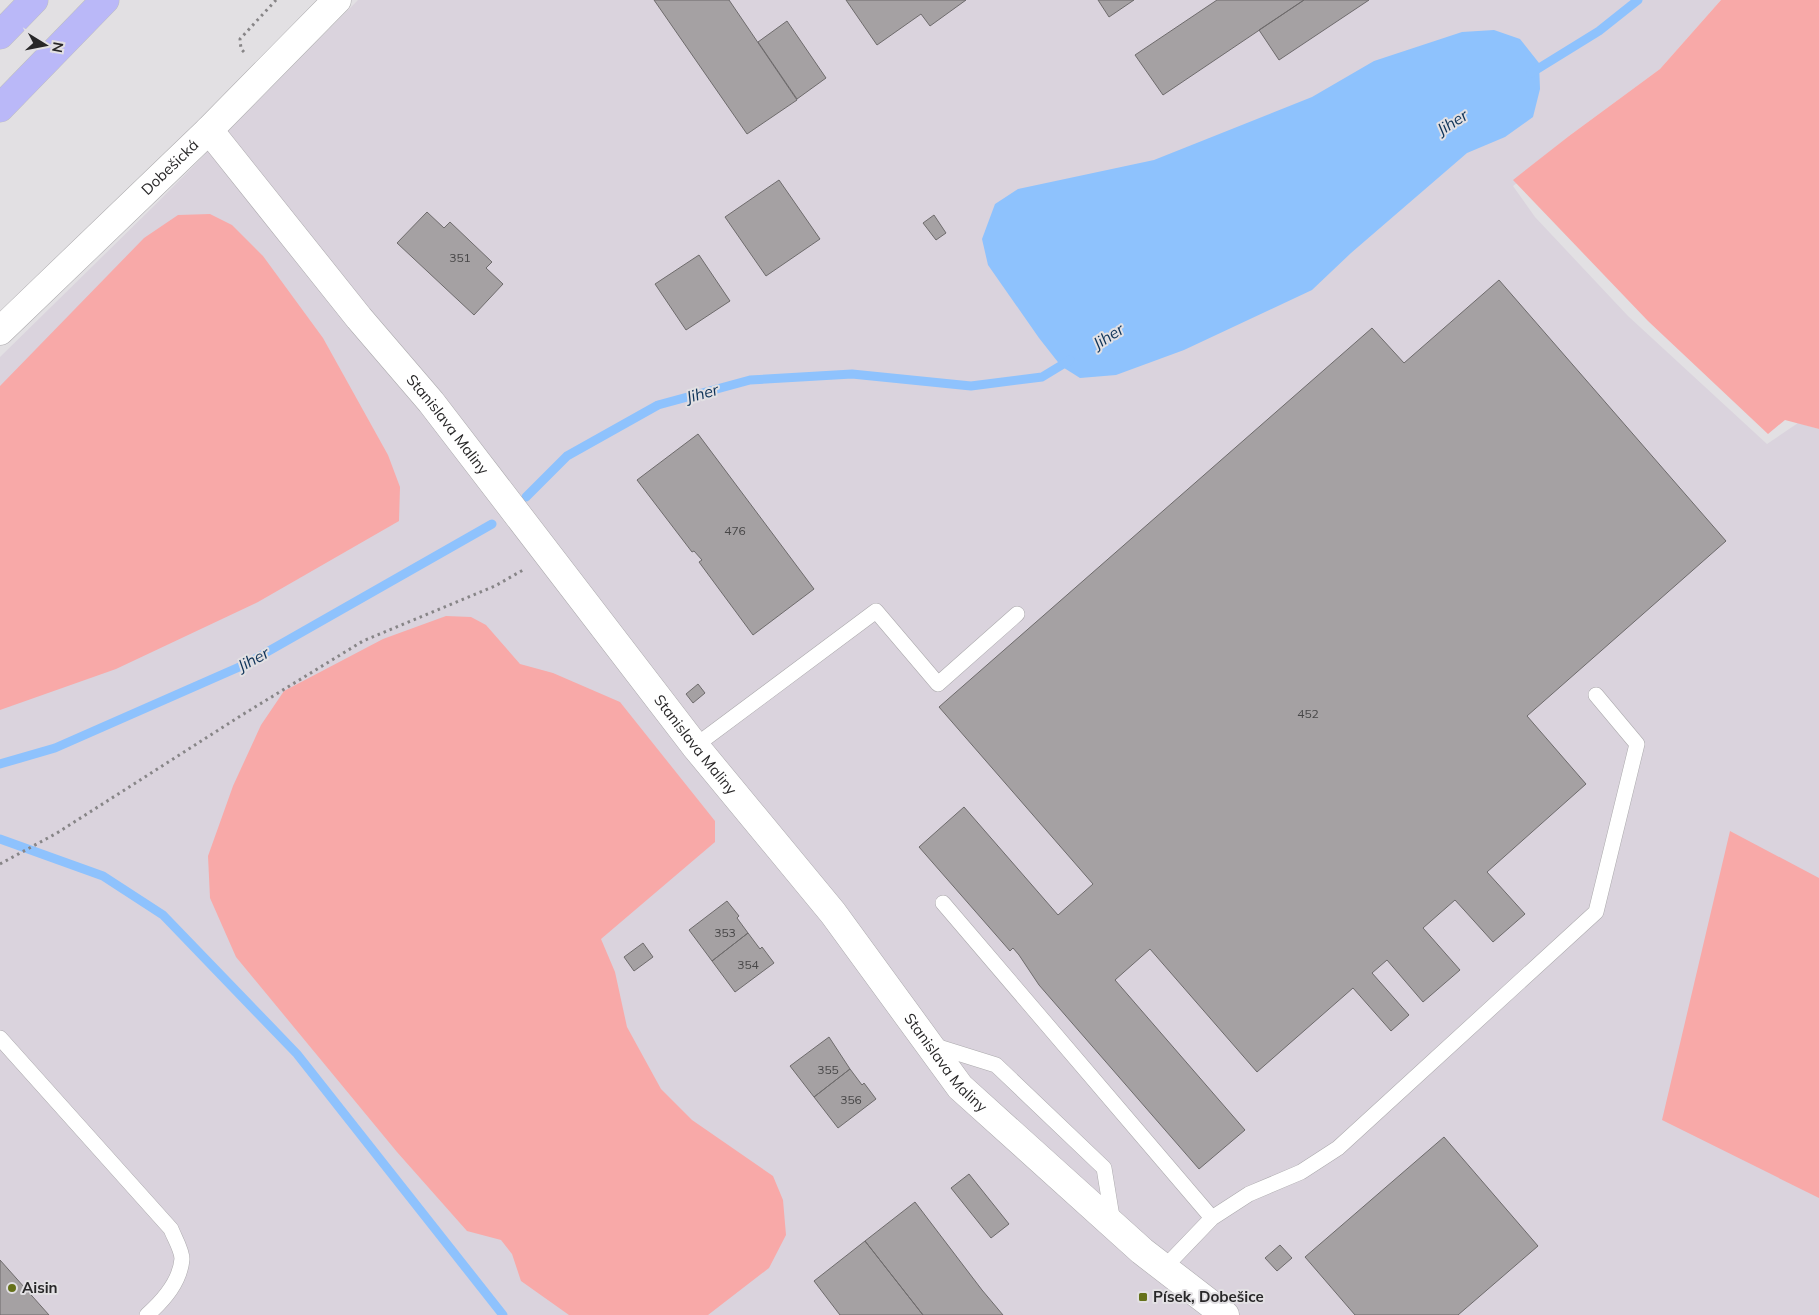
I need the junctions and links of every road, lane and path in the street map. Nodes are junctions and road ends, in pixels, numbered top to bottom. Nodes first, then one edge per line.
1 (34, 0) edge
2 (105, 0) edge
3 (276, 0) edge
4 (338, 0) edge
5 (0, 35) edge
6 (264, 75) junction
7 (4, 103) edge
8 (209, 130) junction
9 (0, 331) edge
10 (549, 556) junction
11 (1017, 614) dead end
12 (1596, 695) dead end
13 (695, 746) junction
14 (0, 864) edge
15 (942, 903) dead end
16 (0, 1038) edge
17 (928, 1044) junction
18 (1212, 1218) junction
19 (1114, 1227) junction
20 (1164, 1268) junction
21 (147, 1315) edge
22 (1224, 1315) edge

1 - 5 highway
2 - 7 highway
3 - 6 path
4 - 6 street, Dobešická
6 - 8 street, Dobešická
8 - 9 street, Dobešická
8 - 10 street, Stanislava Maliny
10 - 13 street, Stanislava Maliny
10 - 14 path
11 - 13 lane
12 - 18 lane
13 - 17 street, Stanislava Maliny
15 - 18 lane
16 - 21 lane
17 - 19 street, Stanislava Maliny
17 - 19 lane
18 - 20 lane
19 - 20 street, Stanislava Maliny
20 - 22 street, Stanislava Maliny

